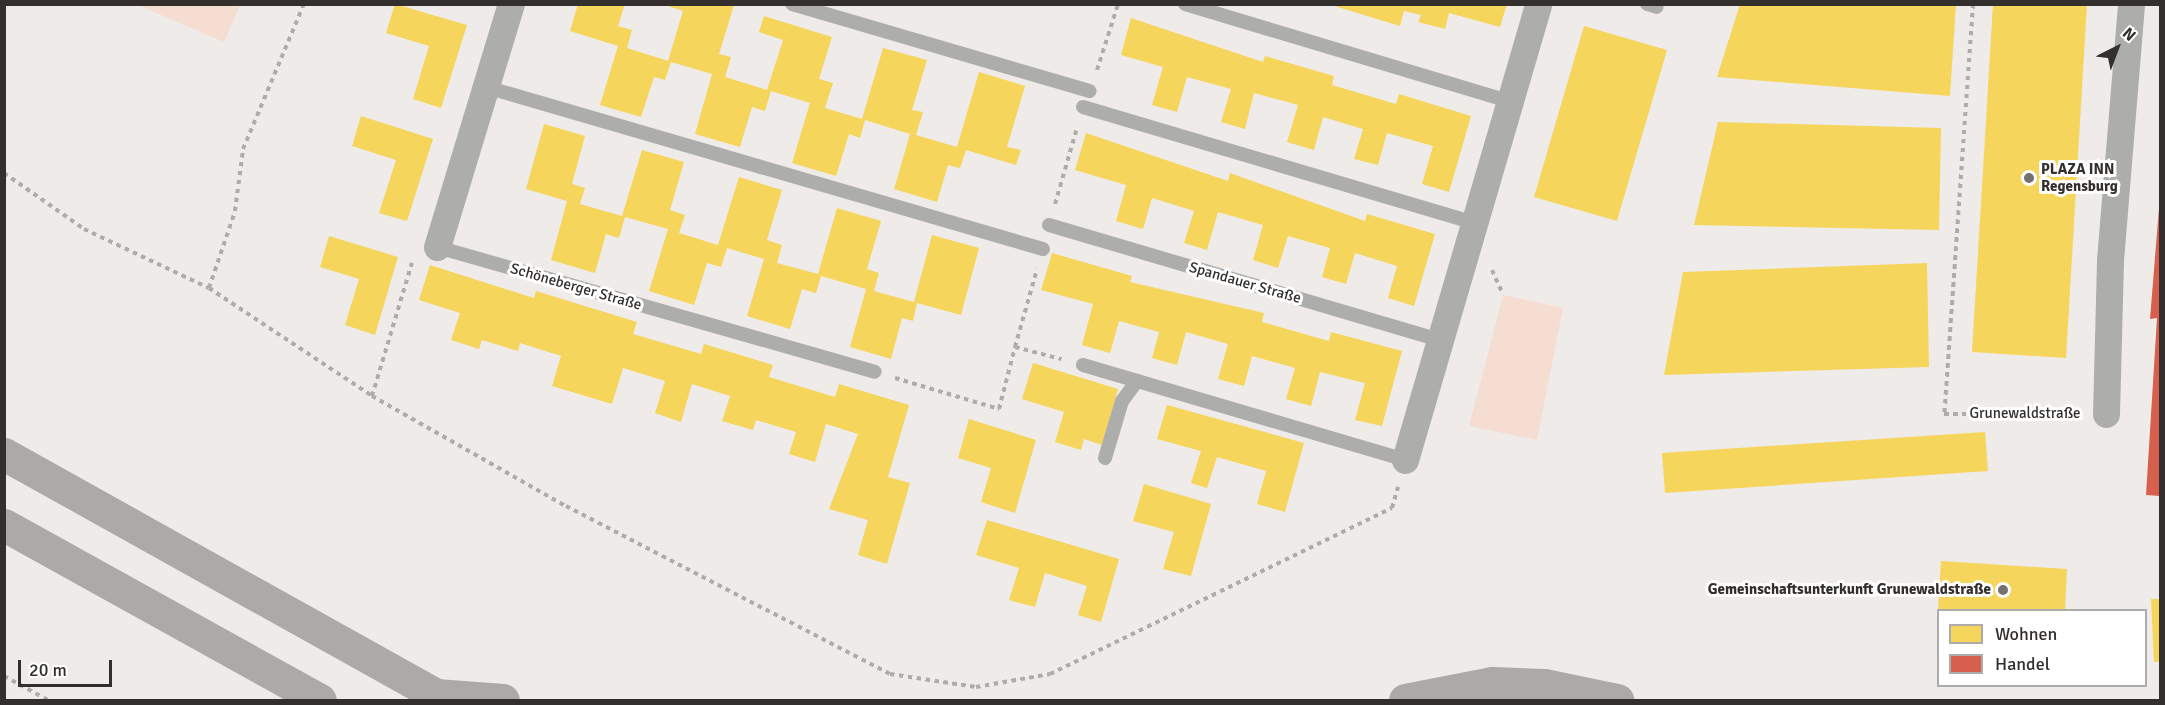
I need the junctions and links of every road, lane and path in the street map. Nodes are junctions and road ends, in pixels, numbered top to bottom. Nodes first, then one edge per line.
1 (304, 4) edge
2 (511, 4) edge
3 (792, 4) edge
4 (1118, 4) edge
5 (1185, 4) edge
6 (1538, 4) edge
7 (1973, 4) edge
8 (2131, 4) edge
9 (486, 87) junction
10 (1090, 91) joint
11 (1509, 101) junction
12 (1083, 107) joint
13 (4, 173) edge
14 (1472, 222) junction
15 (1049, 225) joint
16 (438, 247) junction
17 (1042, 249) joint
18 (209, 288) junction
19 (1440, 340) junction
20 (1015, 346) junction
21 (1083, 365) joint
22 (874, 372) joint
23 (1137, 381) junction
24 (372, 396) junction
25 (2106, 414) joint
26 (4, 454) edge
27 (1105, 458) dead end
28 (1405, 460) junction
29 (4, 525) edge
30 (4, 676) edge
31 (440, 698) edge
32 (1418, 698) edge
33 (48, 700) edge
34 (320, 700) edge
35 (503, 700) edge
36 (1617, 700) edge

1 - 18 path
2 - 9 street
3 - 10 lane
4 - 10 path
5 - 11 lane
6 - 11 street
7 - 25 path, Grunewaldstraße
8 - 25 street
9 - 16 street
9 - 17 lane
11 - 14 street
12 - 14 lane
12 - 15 path
13 - 18 path
14 - 19 street
15 - 19 lane, Spandauer Straße
16 - 22 lane, Schöneberger Straße
16 - 24 path
17 - 20 path
18 - 24 path
19 - 28 street
20 - 21 path
20 - 22 path
21 - 23 lane
23 - 27 lane
23 - 28 lane
24 - 28 path
26 - 31 highway
29 - 34 highway
30 - 33 path
31 - 35 highway
32 - 36 highway

